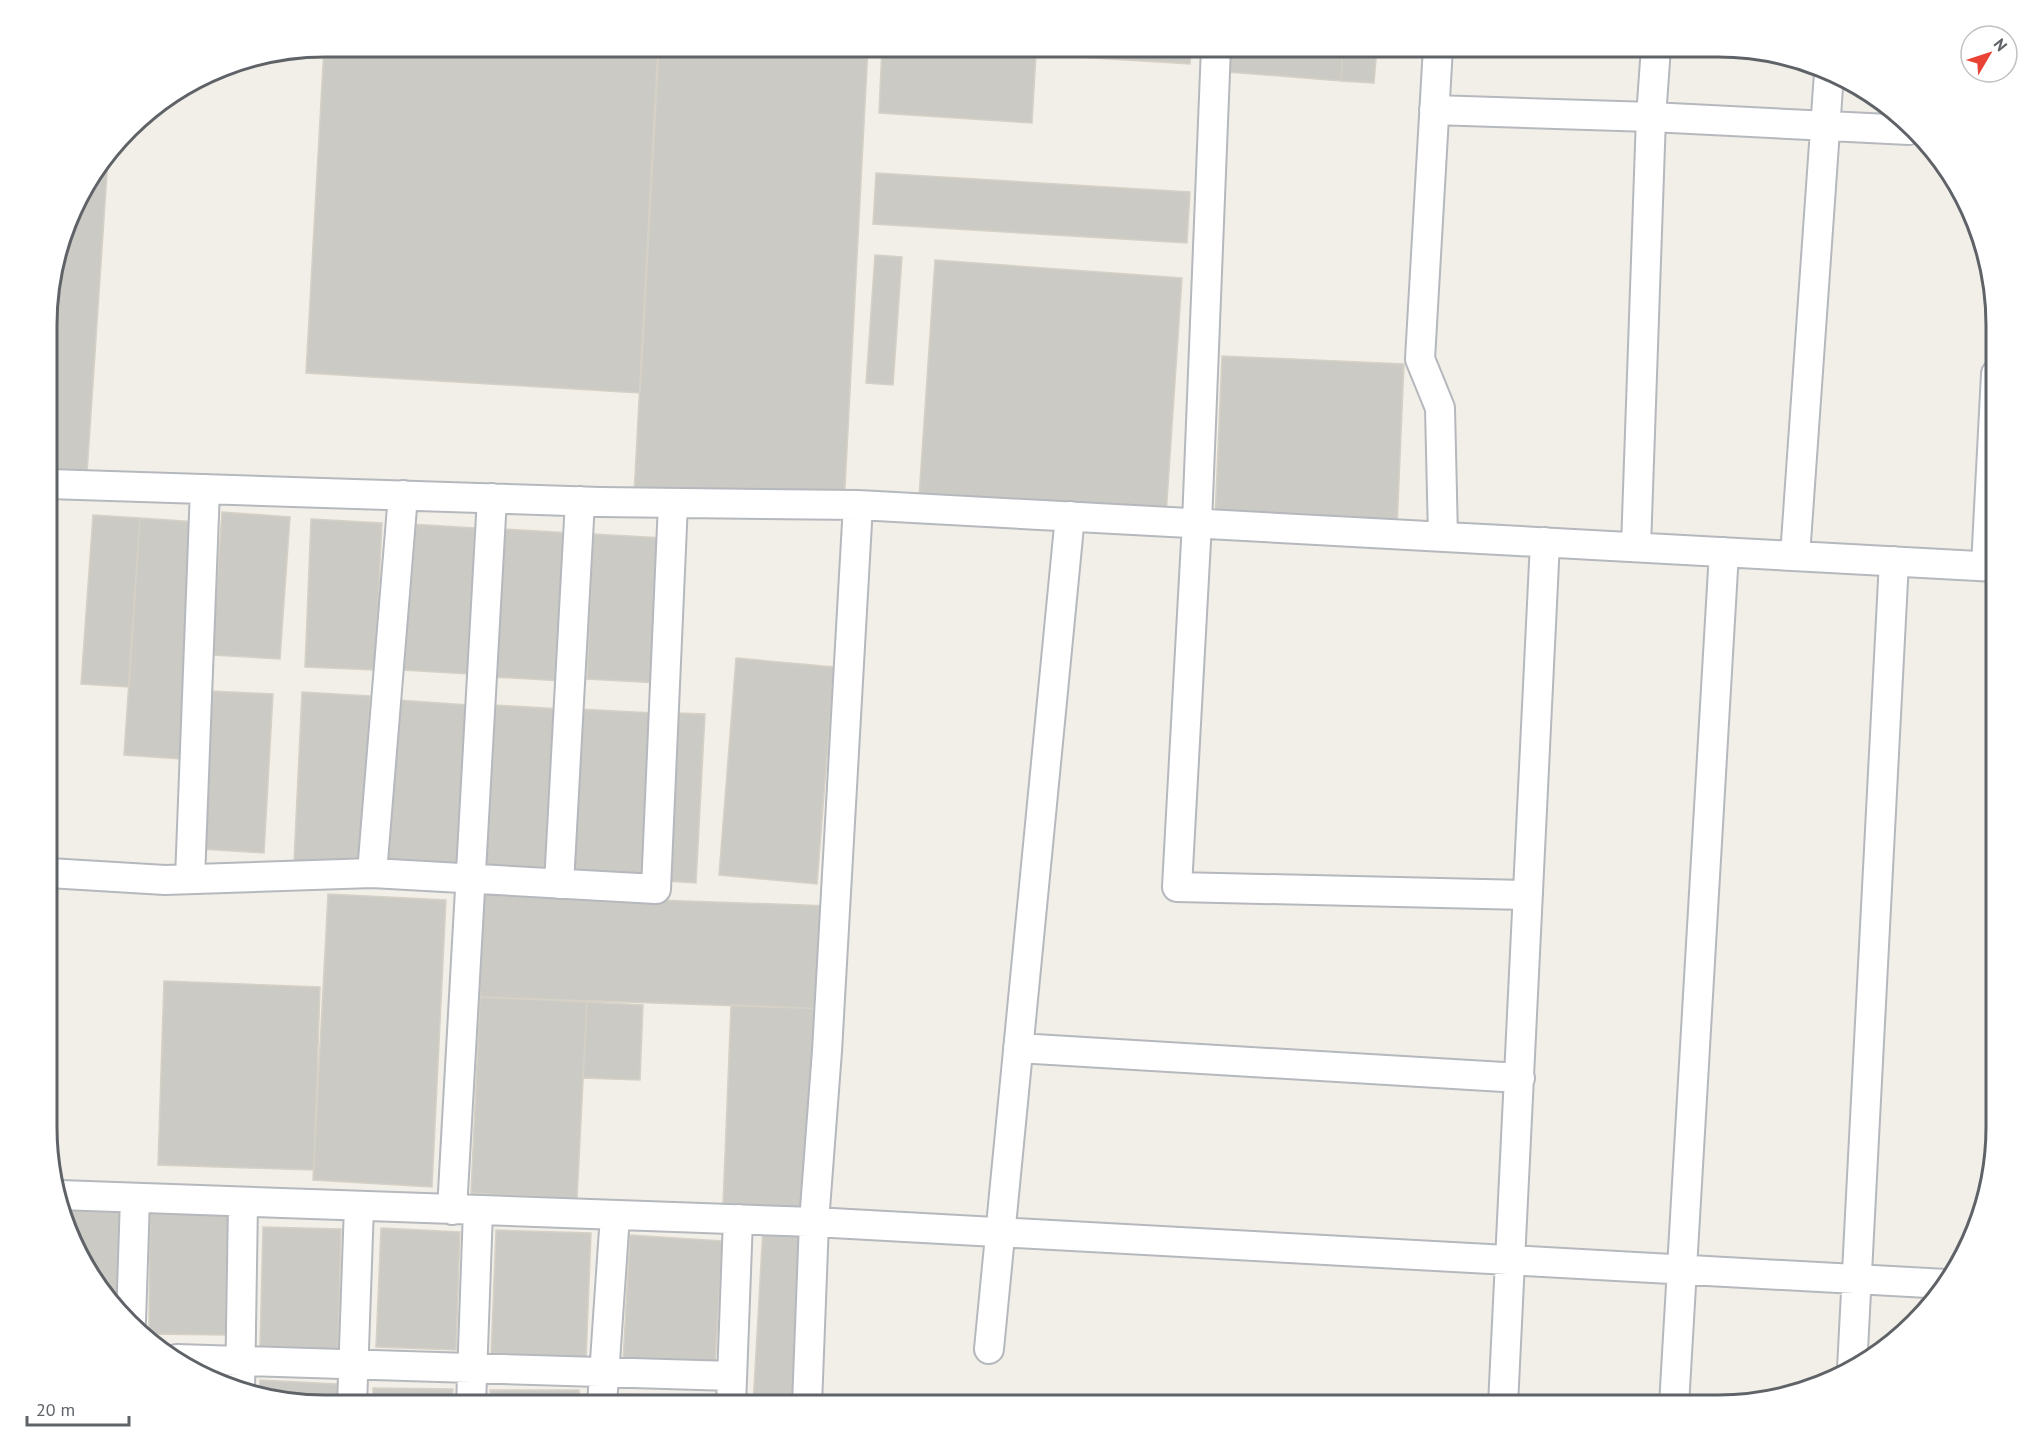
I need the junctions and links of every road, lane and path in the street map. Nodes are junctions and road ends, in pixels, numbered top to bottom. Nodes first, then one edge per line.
1 (1216, 57) edge
2 (1437, 57) edge
3 (1655, 57) edge
4 (1829, 81) edge
5 (1434, 110) junction
6 (1651, 117) junction
7 (1826, 126) junction
8 (1902, 130) edge
9 (57, 484) edge
10 (205, 489) junction
11 (403, 495) junction
12 (492, 498) junction
13 (580, 501) junction
14 (673, 502) junction
15 (858, 505) junction
16 (1070, 516) junction
17 (1197, 523) junction
18 (1443, 537) junction
19 (1545, 542) junction
20 (1636, 547) junction
21 (1724, 552) junction
22 (1795, 556) junction
23 (1894, 561) junction
24 (1986, 566) edge
25 (57, 873) edge
26 (372, 873) junction
27 (190, 879) junction
28 (471, 879) junction
29 (559, 884) junction
30 (1528, 895) junction
31 (1018, 1048) junction
32 (1520, 1078) junction
33 (66, 1195) edge
34 (135, 1198) junction
35 (243, 1202) junction
36 (359, 1206) junction
37 (465, 1210) junction
38 (615, 1215) junction
39 (738, 1220) junction
40 (814, 1222) junction
41 (1000, 1232) junction
42 (1511, 1261) junction
43 (1682, 1271) junction
44 (1856, 1280) junction
45 (1936, 1284) edge
46 (132, 1314) edge
47 (989, 1349) dead end
48 (192, 1359) edge
49 (1852, 1359) edge
50 (241, 1361) junction
51 (353, 1365) junction
52 (473, 1368) junction
53 (603, 1372) junction
54 (732, 1376) junction
55 (240, 1381) edge
56 (352, 1395) edge
57 (472, 1395) edge
58 (602, 1395) edge
59 (731, 1395) edge
60 (807, 1395) edge
61 (1504, 1395) edge
62 (1675, 1395) edge

1 - 17 street
2 - 5 street
3 - 6 street
4 - 7 street
5 - 6 street
5 - 18 street
6 - 7 street
6 - 20 street
7 - 8 street
7 - 22 street
9 - 10 street
10 - 11 street
10 - 27 street
11 - 12 street
11 - 26 street
12 - 13 street
12 - 28 street
13 - 14 street
13 - 29 street
14 - 15 street
14 - 29 street
15 - 16 street
15 - 40 street
16 - 17 street
16 - 31 street
17 - 18 street
17 - 30 street
18 - 19 street
19 - 20 street
19 - 30 street
20 - 21 street
21 - 22 street
21 - 43 street
22 - 23 street
23 - 24 street
23 - 44 street
25 - 27 street
26 - 27 street
26 - 28 street
28 - 29 street
28 - 37 street
30 - 32 street
31 - 32 street
31 - 41 street
32 - 42 street
33 - 34 street
34 - 35 street
34 - 46 street
35 - 36 street
35 - 50 street
36 - 37 street
36 - 51 street
37 - 38 street
37 - 52 street
38 - 39 street
38 - 53 street
39 - 40 street
39 - 54 street
40 - 41 street
40 - 60 street
41 - 42 street
41 - 47 street
42 - 43 street
42 - 61 street
43 - 44 street
43 - 62 street
44 - 45 street
44 - 49 street
48 - 50 street
50 - 51 street
50 - 55 street
51 - 52 street
51 - 56 street
52 - 53 street
52 - 57 street
53 - 54 street
53 - 58 street
54 - 59 street

